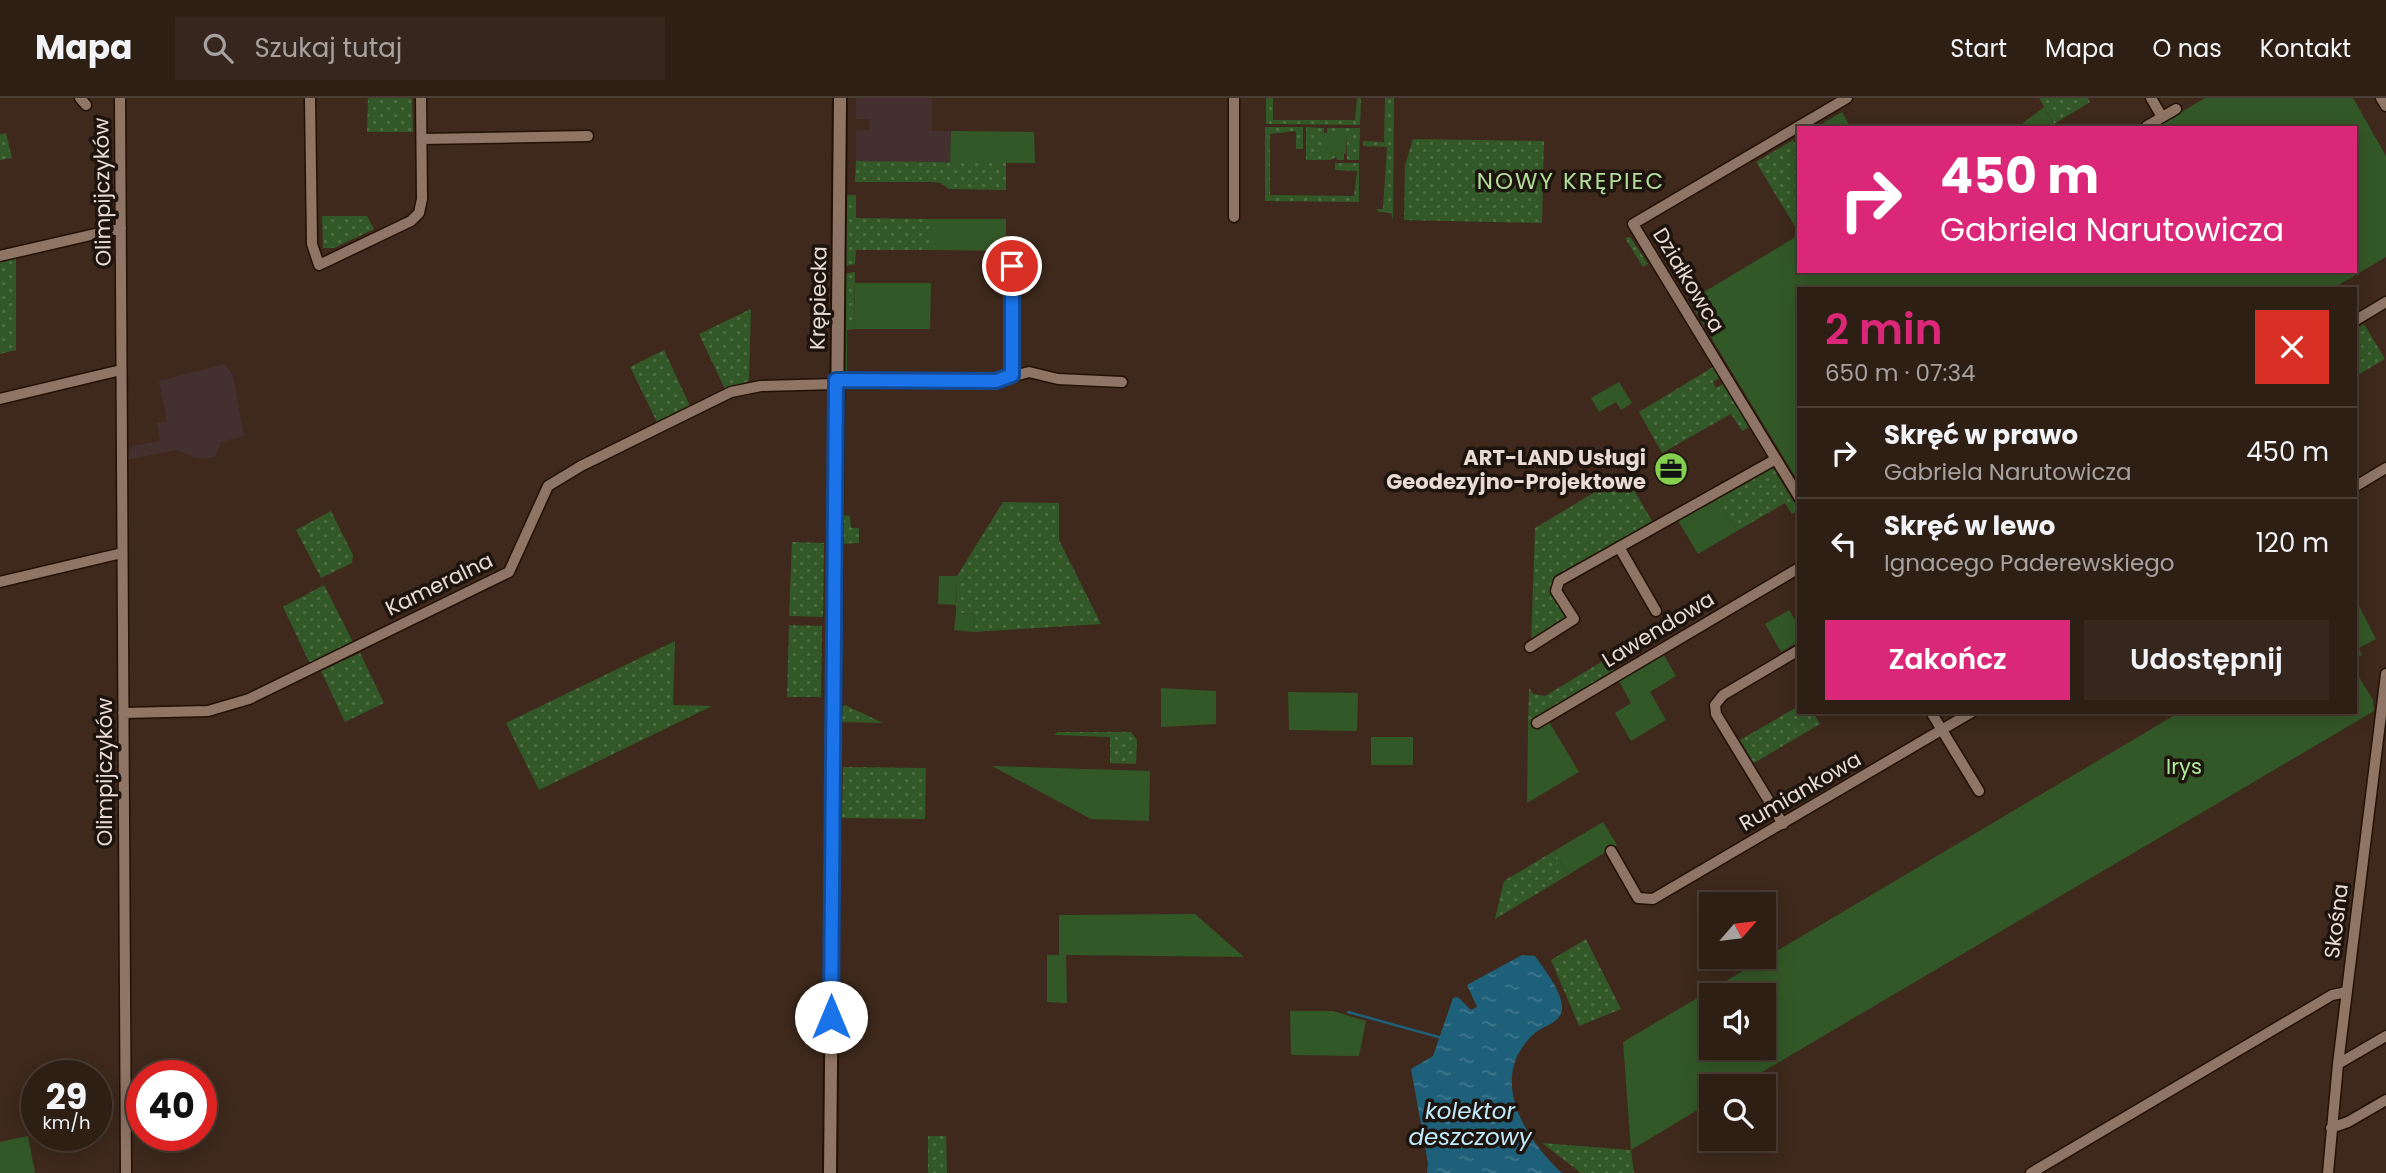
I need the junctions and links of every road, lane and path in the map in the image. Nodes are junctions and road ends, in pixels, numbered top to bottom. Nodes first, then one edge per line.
1 (120, 98) edge
2 (310, 98) edge
3 (421, 98) edge
4 (840, 98) edge
5 (1234, 98) edge
6 (1847, 98) edge
7 (2151, 98) edge
8 (2381, 98) edge
9 (2386, 106) edge
10 (2176, 108) dead end
11 (2162, 117) junction
12 (1799, 126) edge
13 (2147, 126) dead end
14 (1797, 127) edge
15 (588, 136) dead end
16 (422, 139) junction
17 (1234, 217) dead end
18 (121, 228) junction
19 (0, 256) edge
20 (1012, 266) dead end
21 (2386, 302) edge
22 (2357, 319) edge
23 (121, 370) junction
24 (1012, 375) junction
25 (836, 382) junction
26 (1122, 382) dead end
27 (0, 399) edge
28 (1776, 459) junction
29 (2386, 468) edge
30 (2357, 485) edge
31 (1797, 494) edge
32 (1619, 547) junction
33 (122, 553) junction
34 (1797, 569) edge
35 (0, 582) edge
36 (1656, 611) dead end
37 (1530, 647) dead end
38 (1797, 651) edge
39 (2386, 674) edge
40 (123, 713) junction
41 (1932, 714) edge
42 (1969, 714) edge
43 (1537, 723) dead end
44 (1942, 730) junction
45 (1979, 792) dead end
46 (1783, 824) junction
47 (1611, 851) dead end
48 (2347, 992) junction
49 (2386, 1036) edge
50 (2338, 1064) junction
51 (2386, 1100) edge
52 (2331, 1128) junction
53 (125, 1173) edge
54 (830, 1173) edge
55 (2031, 1173) edge
56 (2328, 1173) edge

1 - 18 street, Olimpijczyków
2 - 16 street
3 - 16 street
4 - 25 street, Krępiecka
5 - 17 street
6 - 12 street, Działkowca
7 - 11 street
8 - 9 street
10 - 11 street
11 - 13 street
14 - 28 street, Działkowca
15 - 16 street
18 - 19 street
18 - 23 street, Olimpijczyków
20 - 24 street
21 - 22 street
23 - 27 street
23 - 33 street, Olimpijczyków
24 - 25 street, Kameralna
24 - 26 street, Kameralna
25 - 40 street, Kameralna
25 - 54 street, Krępiecka
28 - 31 street, Działkowca
28 - 32 street
29 - 30 street
32 - 36 street
32 - 37 street
33 - 35 street
33 - 40 street, Olimpijczyków
34 - 43 street, Lawendowa
38 - 46 street
39 - 48 street, Skośna
40 - 53 street, Olimpijczyków
41 - 44 street
42 - 44 street, Rumiankowa
44 - 45 street
44 - 46 street, Rumiankowa
46 - 47 street, Rumiankowa
48 - 50 street, Skośna
48 - 55 street
49 - 50 street
50 - 52 street, Skośna
51 - 52 street
52 - 56 street, Skośna

